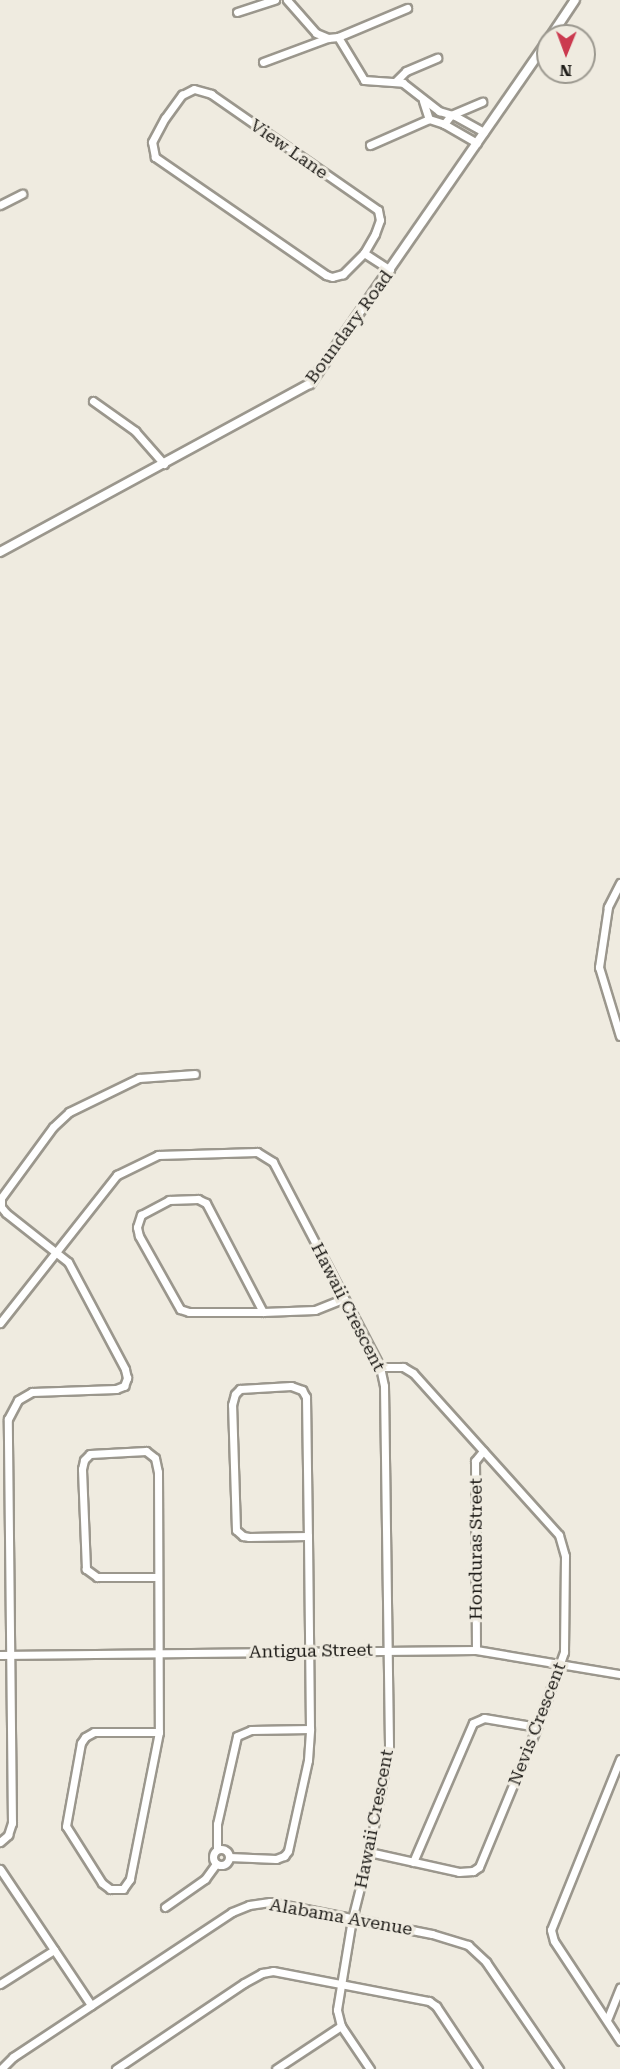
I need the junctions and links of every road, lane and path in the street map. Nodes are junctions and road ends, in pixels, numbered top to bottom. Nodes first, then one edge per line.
1 (275, 0) edge
2 (287, 0) edge
3 (575, 0) edge
4 (407, 8) dead end
5 (237, 12) dead end
6 (559, 24) edge
7 (338, 37) junction
8 (328, 38) junction
9 (536, 57) edge
10 (436, 58) dead end
11 (263, 62) dead end
12 (396, 81) junction
13 (423, 102) junction
14 (482, 102) dead end
15 (159, 112) dead end
16 (451, 115) junction
17 (165, 118) junction
18 (429, 119) junction
19 (444, 124) junction
20 (484, 132) junction
21 (477, 143) junction
22 (370, 145) dead end
23 (22, 194) dead end
24 (0, 205) edge
25 (364, 253) junction
26 (390, 270) junction
27 (93, 401) dead end
28 (164, 464) junction
29 (0, 552) edge
30 (620, 884) edge
31 (620, 1010) edge
32 (612, 1013) junction
33 (620, 1036) edge
34 (195, 1074) dead end
35 (56, 1252) junction
36 (344, 1298) junction
37 (263, 1312) junction
38 (2, 1317) edge
39 (380, 1367) junction
40 (483, 1451) junction
41 (308, 1536) junction
42 (158, 1576) junction
43 (476, 1650) junction
44 (311, 1651) junction
45 (387, 1651) junction
46 (161, 1653) junction
47 (0, 1655) edge
48 (10, 1655) junction
49 (560, 1662) junction
50 (620, 1674) edge
51 (537, 1727) junction
52 (310, 1729) junction
53 (159, 1731) junction
54 (619, 1762) edge
55 (0, 1842) edge
56 (218, 1849) junction
57 (369, 1852) junction
58 (229, 1857) junction
59 (413, 1862) junction
60 (216, 1864) junction
61 (0, 1869) edge
62 (165, 1907) dead end
63 (352, 1919) junction
64 (54, 1950) junction
65 (0, 1984) edge
66 (342, 1984) junction
67 (620, 1987) edge
68 (92, 2005) junction
69 (607, 2020) junction
70 (341, 2026) junction
71 (620, 2041) edge
72 (1, 2069) edge
73 (116, 2069) edge
74 (276, 2069) edge
75 (370, 2069) edge
76 (478, 2069) edge
77 (559, 2069) edge

1 - 5 street
2 - 8 street
3 - 6 street, Boundary Road
4 - 7 street
7 - 8 street
7 - 12 street
8 - 11 street
9 - 20 street, Boundary Road
10 - 12 street
12 - 13 street
13 - 16 street
13 - 18 street
14 - 16 street
15 - 17 street
16 - 19 street
16 - 20 street
17 - 25 street, View Lane
17 - 25 street, View Lane
18 - 19 street
18 - 22 street
19 - 21 street
20 - 21 street, Boundary Road
21 - 26 street, Boundary Road
23 - 24 street
25 - 26 street
26 - 28 street, Boundary Road
27 - 28 street
28 - 29 street, Boundary Road
30 - 32 street
31 - 32 street
32 - 33 street
34 - 35 street
35 - 36 street, Hawaii Crescent
35 - 38 street, Hawaii Crescent
35 - 48 street
36 - 37 street
36 - 39 street, Hawaii Crescent
37 - 37 street
39 - 40 street, Nevis Crescent
39 - 45 street, Hawaii Crescent
40 - 43 street, Honduras Street
40 - 49 street, Nevis Crescent
41 - 41 street
41 - 44 street
42 - 42 street
42 - 46 street
43 - 45 street, Antigua Street
43 - 49 street, Antigua Street
44 - 45 street, Antigua Street
44 - 46 street, Antigua Street
44 - 52 street
45 - 57 street, Hawaii Crescent
46 - 48 street, Antigua Street
46 - 53 street
47 - 48 street, Antigua Street
48 - 55 street
49 - 50 street, Antigua Street
49 - 51 street, Nevis Crescent
51 - 59 street
51 - 59 street, Nevis Crescent
52 - 56 street
52 - 58 street
53 - 53 street
54 - 69 street
56 - 58 street
56 - 60 street
57 - 59 street, Nevis Crescent
57 - 63 street, Hawaii Crescent
58 - 60 street
60 - 62 street
61 - 64 street
63 - 66 street, Hawaii Crescent
63 - 68 street, Alabama Avenue
63 - 77 street, Alabama Avenue
64 - 65 street
64 - 68 street
66 - 70 street, Hawaii Crescent
66 - 73 street
66 - 76 street
67 - 69 street
68 - 72 street, Alabama Avenue
69 - 71 street
70 - 74 street
70 - 75 street

